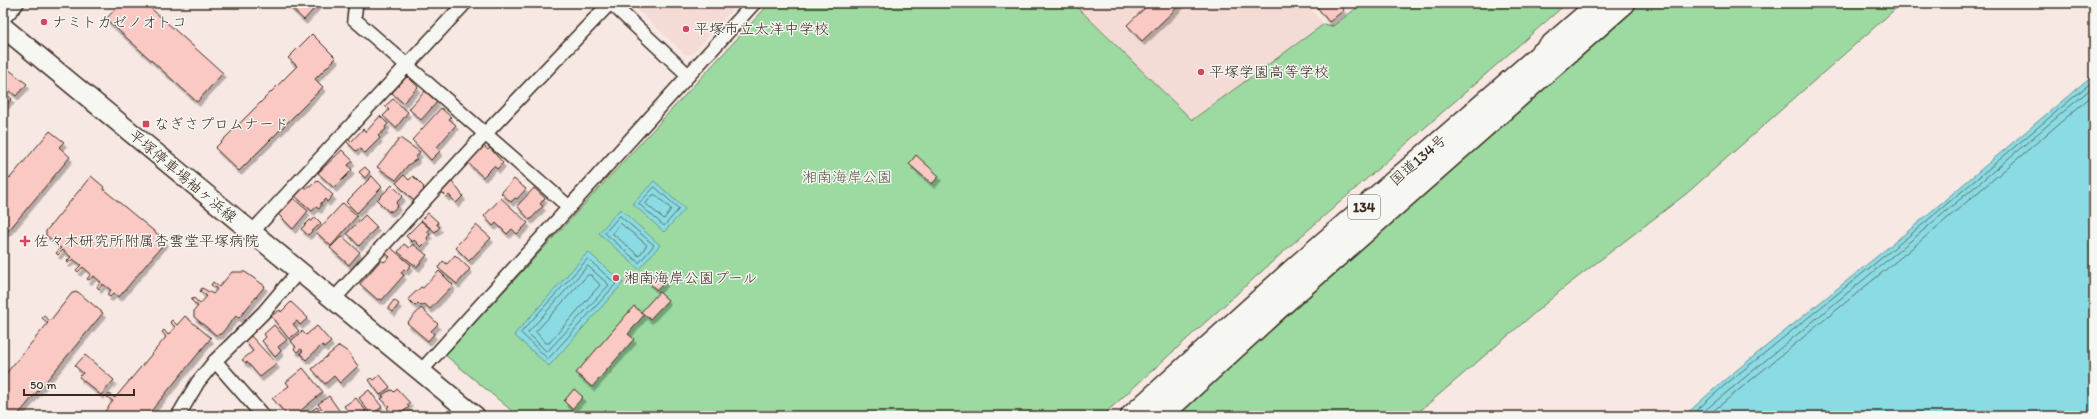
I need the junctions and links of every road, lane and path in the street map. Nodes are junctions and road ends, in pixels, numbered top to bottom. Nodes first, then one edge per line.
1 (15, 3) edge
2 (356, 3) edge
3 (465, 3) edge
4 (610, 3) edge
5 (754, 3) edge
6 (1599, 3) edge
7 (1624, 3) edge
8 (3, 16) edge
9 (3, 27) edge
10 (407, 64) junction
11 (688, 75) junction
12 (485, 134) junction
13 (569, 208) junction
14 (251, 233) junction
15 (298, 272) junction
16 (333, 300) junction
17 (215, 361) junction
18 (421, 371) junction
19 (178, 416) edge
20 (263, 416) edge
21 (475, 416) edge
22 (1132, 416) edge
23 (1160, 416) edge

1 - 8 street
2 - 10 street
3 - 10 street
4 - 11 street
4 - 12 street
5 - 11 street
6 - 22 highway, 国道134号 / 134
7 - 23 highway, 国道134号 / 134
9 - 14 main road, 平塚停車場袖ヶ浜線
10 - 12 street
10 - 14 street
11 - 13 street
12 - 13 street
12 - 16 street
13 - 18 street
14 - 15 main road, 平塚停車場袖ヶ浜線
15 - 16 main road, 平塚停車場袖ヶ浜線
15 - 17 street
16 - 18 main road, 平塚停車場袖ヶ浜線
17 - 19 street
17 - 20 street
18 - 21 main road, 平塚停車場袖ヶ浜線

